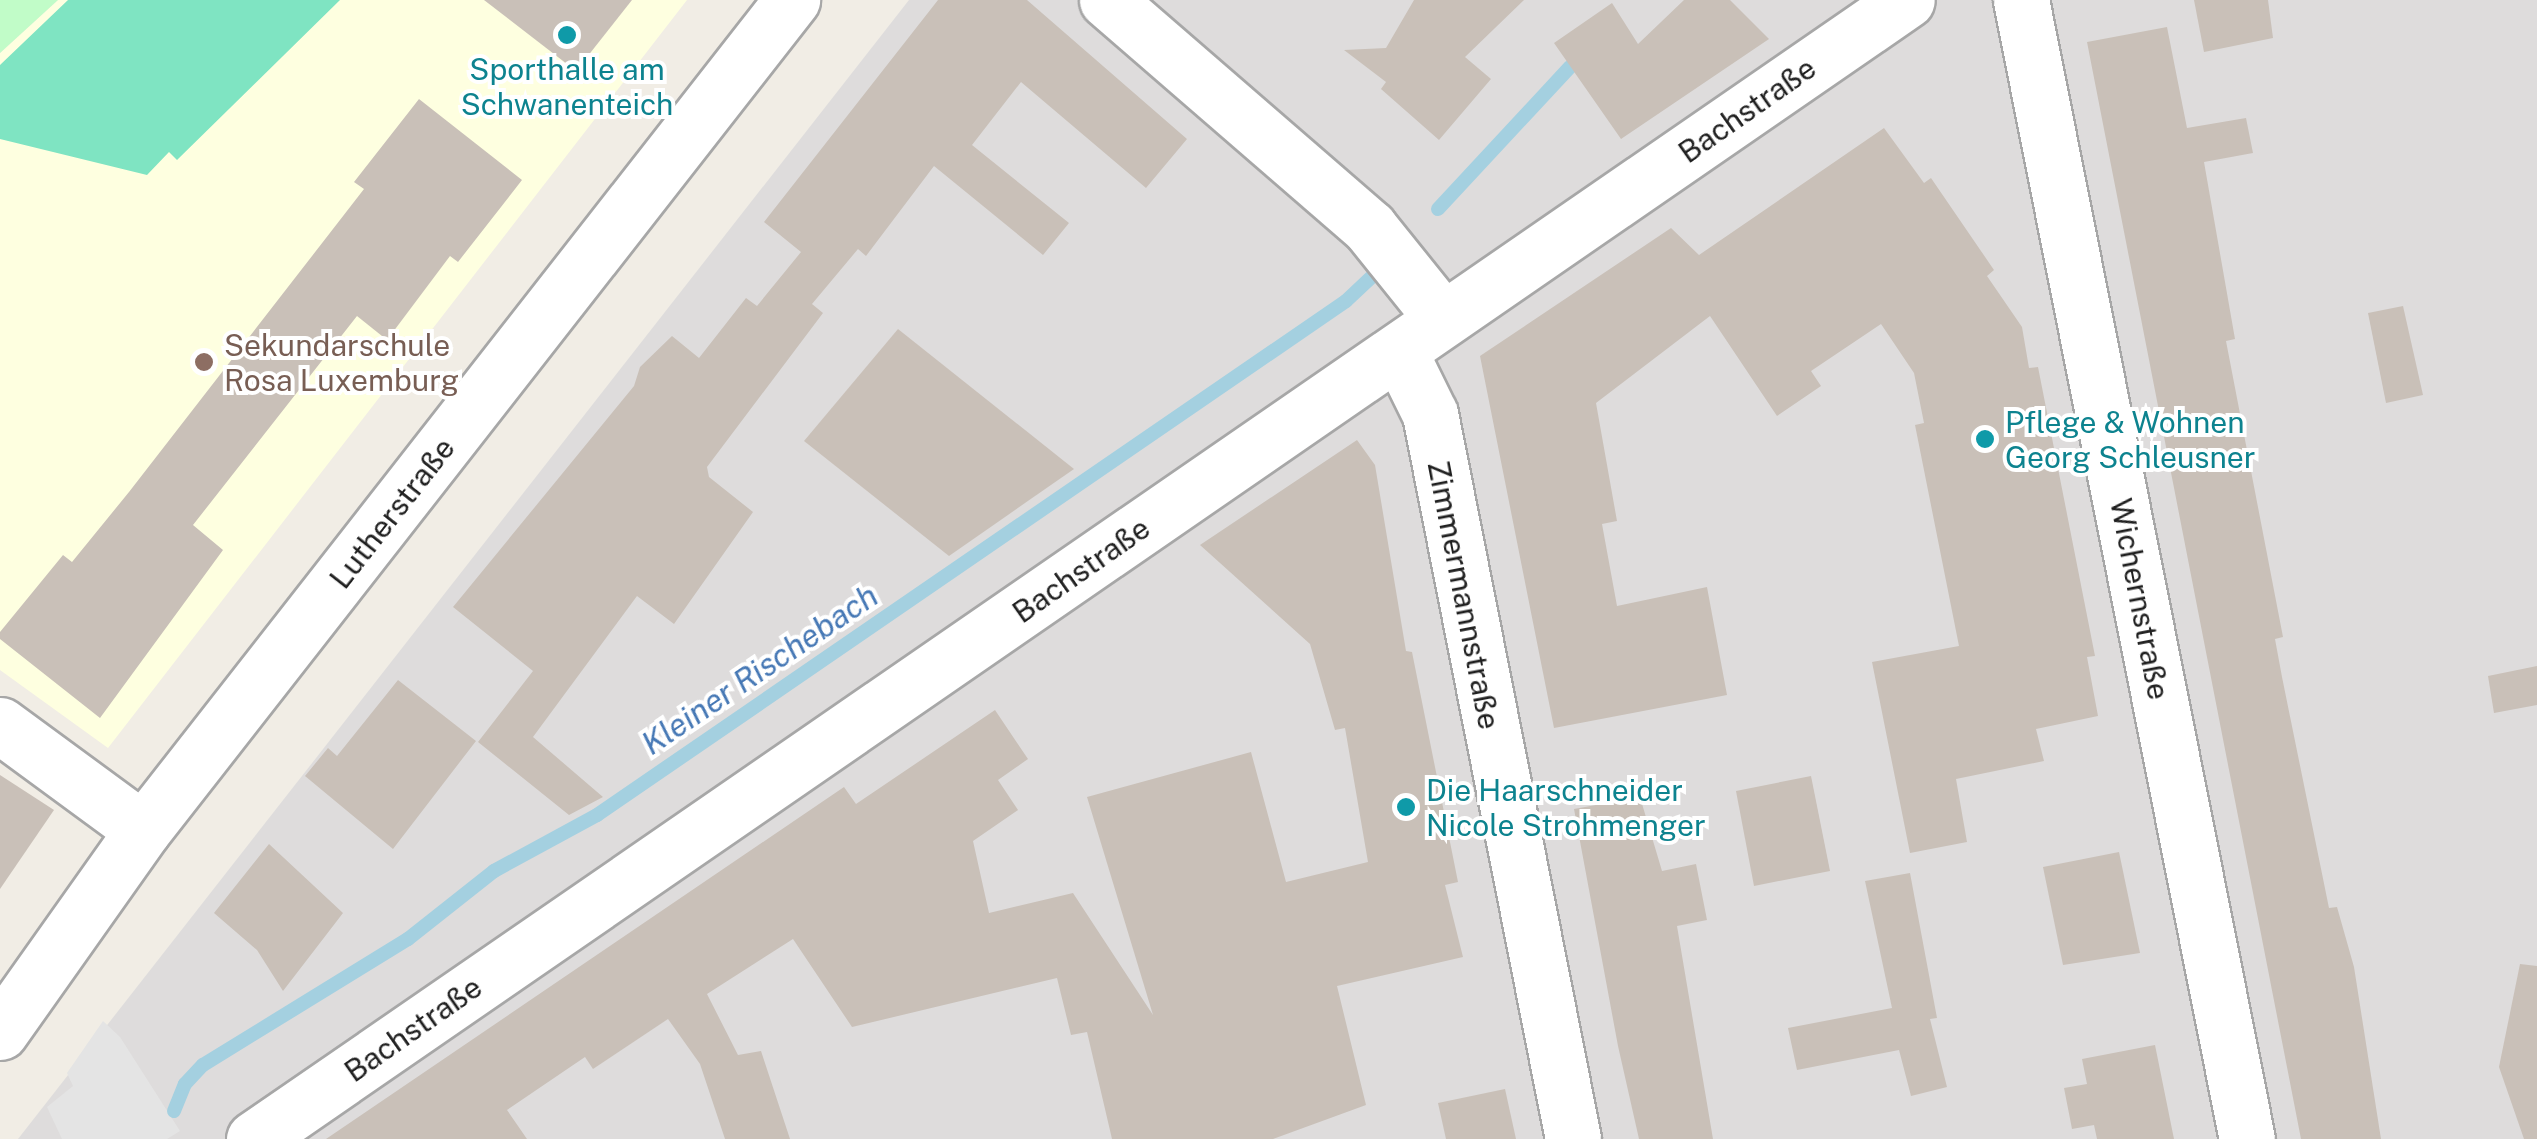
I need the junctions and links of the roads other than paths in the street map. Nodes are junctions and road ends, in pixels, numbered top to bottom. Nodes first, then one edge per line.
1 (792, 0) edge
2 (1106, 0) edge
3 (1906, 0) edge
4 (2021, 0) edge
5 (1444, 319) junction
6 (1399, 351) junction
7 (0, 725) edge
8 (143, 830) junction
9 (0, 1032) edge
10 (254, 1139) edge
11 (1573, 1139) edge
12 (2247, 1139) edge

1 - 8 street, Lutherstraße
2 - 5 street
3 - 5 street, Bachstraße
4 - 12 street, Wichernstraße
5 - 6 street, Bachstraße
6 - 10 street, Bachstraße
6 - 11 street, Zimmermannstraße
7 - 8 street
8 - 9 street, Lutherstraße

